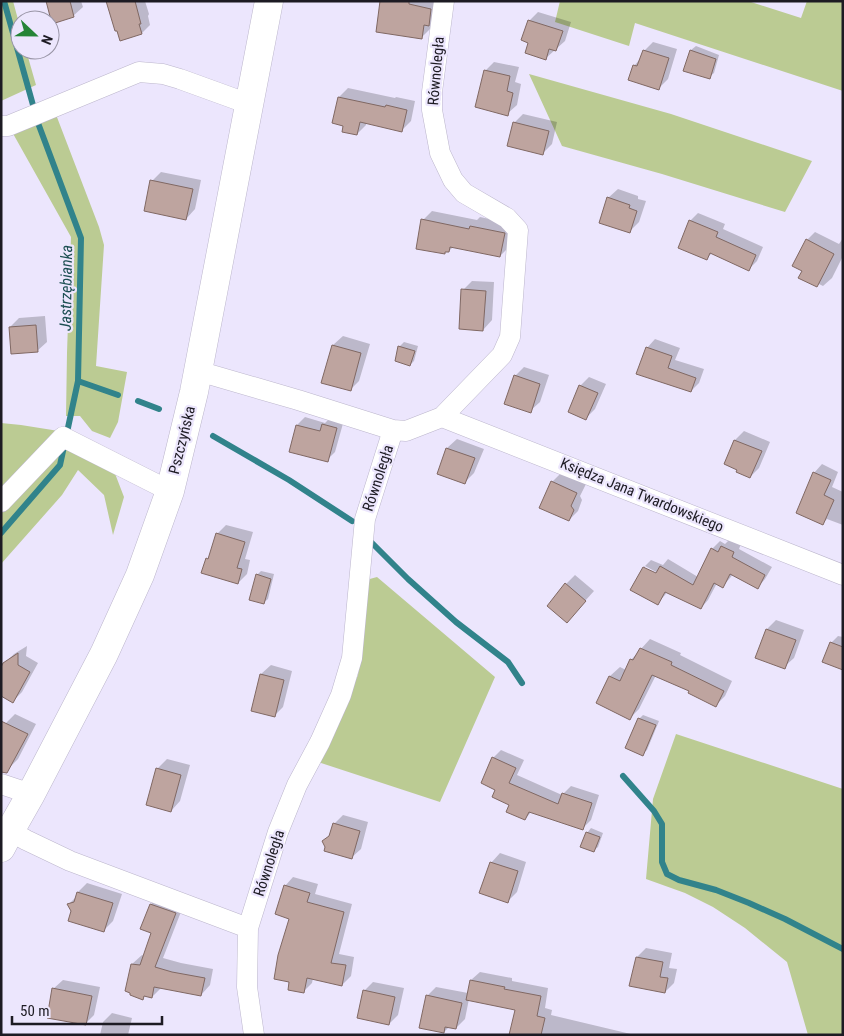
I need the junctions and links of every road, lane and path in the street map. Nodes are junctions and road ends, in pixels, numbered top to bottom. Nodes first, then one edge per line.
1 (269, 1) edge
2 (444, 1) edge
3 (249, 104) junction
4 (10, 124) edge
5 (198, 371) junction
6 (442, 417) junction
7 (393, 430) junction
8 (170, 491) junction
9 (1, 502) edge
10 (843, 575) edge
11 (1, 784) edge
12 (31, 794) junction
13 (6, 840) edge
14 (248, 928) junction
15 (254, 1035) edge

1 - 3 street, Pszczyńska
2 - 6 street, Równoległa
3 - 4 street
3 - 5 street, Pszczyńska
5 - 7 street
5 - 8 street, Pszczyńska
6 - 7 street, Równoległa
6 - 10 street, Księdza Jana Twardowskiego
7 - 14 street, Równoległa
8 - 9 street
8 - 12 street, Pszczyńska
11 - 12 street
12 - 13 street, Pszczyńska
13 - 14 street
14 - 15 street, Równoległa

